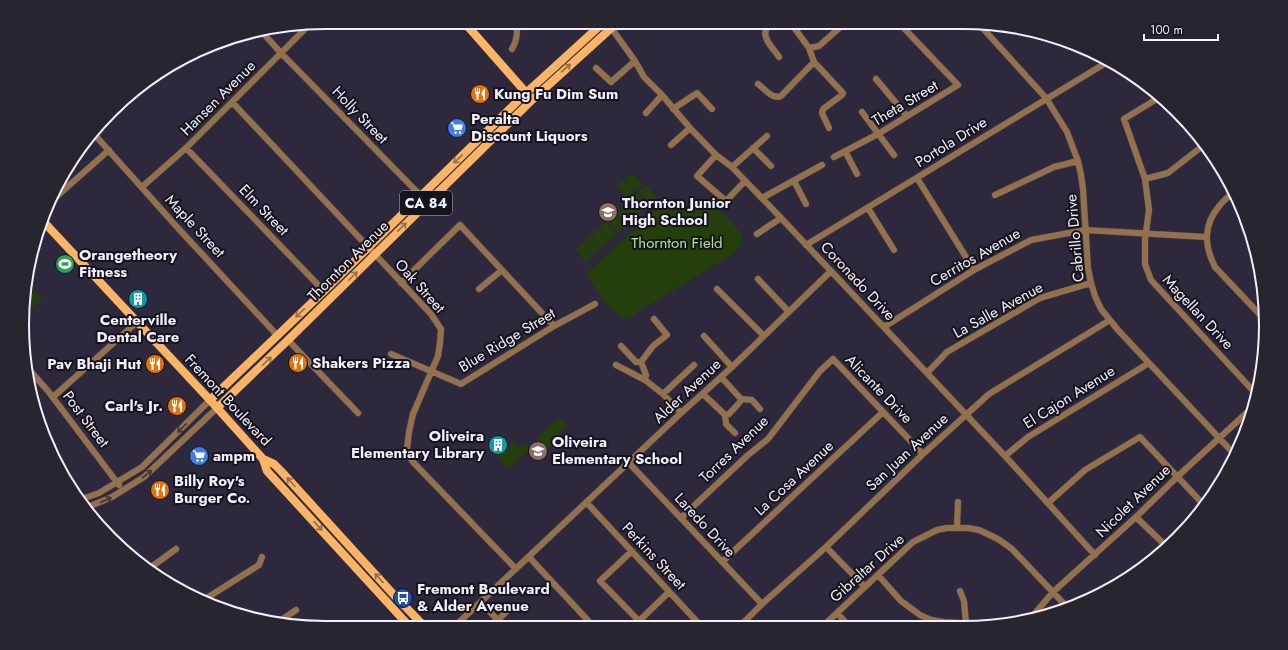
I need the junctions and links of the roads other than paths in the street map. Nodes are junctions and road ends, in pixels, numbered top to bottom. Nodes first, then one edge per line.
1 (470, 29) edge
2 (518, 29) edge
3 (601, 29) edge
4 (602, 29) edge
5 (611, 29) edge
6 (766, 29) edge
7 (795, 29) edge
8 (837, 29) edge
9 (905, 29) edge
10 (304, 30) edge
11 (985, 30) edge
12 (265, 35) edge
13 (809, 48) junction
14 (512, 49) dead end
15 (282, 54) junction
16 (779, 57) dead end
17 (635, 61) junction
18 (814, 62) junction
19 (1103, 65) edge
20 (596, 68) dead end
21 (876, 79) dead end
22 (758, 84) dead end
23 (526, 93) junction
24 (662, 95) junction
25 (1046, 98) junction
26 (532, 100) junction
27 (1155, 100) edge
28 (232, 102) junction
29 (673, 109) junction
30 (712, 109) dead end
31 (862, 112) dead end
32 (646, 113) dead end
33 (907, 116) junction
34 (690, 128) junction
35 (829, 128) dead end
36 (878, 134) junction
37 (767, 136) dead end
38 (97, 137) edge
39 (671, 145) dead end
40 (186, 148) junction
41 (753, 148) junction
42 (1200, 148) edge
43 (109, 150) junction
44 (845, 151) junction
45 (716, 155) junction
46 (894, 155) dead end
47 (834, 157) dead end
48 (1078, 161) junction
49 (822, 165) dead end
50 (771, 166) dead end
51 (732, 167) junction
52 (857, 174) dead end
53 (917, 178) junction
54 (1145, 179) junction
55 (745, 181) junction
56 (794, 181) junction
57 (142, 187) junction
58 (61, 193) edge
59 (420, 195) junction
60 (995, 195) dead end
61 (1229, 196) edge
62 (762, 198) junction
63 (806, 204) dead end
64 (868, 208) junction
65 (781, 218) junction
66 (47, 225) edge
67 (1085, 230) junction
68 (1146, 233) junction
69 (757, 234) dead end
70 (1206, 238) junction
71 (806, 245) junction
72 (369, 247) junction
73 (894, 250) dead end
74 (374, 255) junction
75 (502, 270) junction
76 (974, 270) junction
77 (831, 272) junction
78 (758, 279) dead end
79 (400, 283) junction
80 (1091, 283) junction
81 (480, 289) dead end
82 (717, 289) dead end
83 (324, 291) junction
84 (595, 304) dead end
85 (789, 312) junction
86 (1258, 312) edge
87 (654, 319) dead end
88 (1110, 320) junction
89 (137, 322) junction
90 (554, 326) junction
91 (884, 327) junction
92 (277, 335) junction
93 (704, 336) dead end
94 (764, 336) junction
95 (288, 340) junction
96 (621, 346) dead end
97 (391, 354) dead end
98 (833, 359) joint
99 (641, 362) junction
100 (1149, 363) junction
101 (616, 365) dead end
102 (694, 365) dead end
103 (732, 367) junction
104 (432, 371) junction
105 (927, 374) junction
106 (34, 375) edge
107 (721, 377) junction
108 (645, 380) junction
109 (1252, 389) edge
110 (663, 394) junction
111 (703, 394) junction
112 (53, 397) junction
113 (741, 399) junction
114 (210, 400) junction
115 (217, 408) junction
116 (760, 409) dead end
117 (883, 412) junction
118 (358, 413) dead end
119 (681, 413) junction
120 (966, 414) junction
121 (1245, 414) edge
122 (725, 415) junction
123 (735, 433) dead end
124 (1219, 438) junction
125 (1231, 450) edge
126 (923, 454) junction
127 (1005, 456) junction
128 (264, 459) junction
129 (629, 463) junction
130 (1177, 477) junction
131 (117, 483) junction
132 (123, 491) junction
133 (85, 498) edge
134 (1200, 501) edge
135 (958, 502) dead end
136 (587, 503) junction
137 (1048, 503) junction
138 (91, 506) edge
139 (1136, 517) junction
140 (681, 518) junction
141 (957, 528) junction
142 (1163, 543) edge
143 (826, 547) junction
144 (176, 549) dead end
145 (632, 551) junction
146 (1095, 555) junction
147 (262, 557) dead end
148 (529, 557) junction
149 (722, 562) junction
150 (153, 566) edge
151 (516, 569) junction
152 (878, 575) junction
153 (865, 587) junction
154 (960, 591) dead end
155 (669, 592) junction
156 (1053, 592) junction
157 (209, 597) edge
158 (481, 602) junction
159 (1063, 603) edge
160 (762, 604) junction
161 (510, 608) dead end
162 (296, 610) dead end
163 (1036, 612) edge
164 (836, 613) junction
165 (285, 618) edge
166 (498, 620) joint
167 (404, 621) edge
168 (418, 621) edge
169 (460, 621) edge
170 (589, 621) edge
171 (697, 621) edge
172 (745, 621) edge
173 (828, 621) edge
174 (844, 621) edge
175 (938, 621) edge
176 (966, 621) edge

1 - 23 main road
2 - 14 street
3 - 23 main road, Thornton Avenue / CA 84
26 -> 4 main road, Thornton Avenue / CA 84
5 - 17 street, Coronado Drive
6 - 16 street
7 - 13 street
8 - 13 street
9 - 33 street, Theta Street
10 - 15 street, Hansen Avenue
11 - 25 street, Cabrillo Drive
12 - 15 street, Holly Street
13 - 18 street
15 - 28 street, Hansen Avenue
15 - 59 street, Holly Street
17 - 20 street
17 - 24 street, Coronado Drive
18 - 22 street
18 - 35 street
19 - 25 street, Portola Drive
21 - 33 street
23 - 26 main road
23 -> 59 main road, Thornton Avenue / CA 84
24 - 29 street, Coronado Drive
24 - 32 street
25 - 48 street, Cabrillo Drive
25 - 53 street, Portola Drive
74 -> 26 main road, Thornton Avenue / CA 84
27 - 54 street, Magellan Drive
28 - 40 street, Hansen Avenue
28 - 72 street, Oak Street
29 - 30 street
29 - 34 street, Coronado Drive
31 - 36 street
33 - 36 street, Theta Street
34 - 39 street
34 - 45 street, Coronado Drive
36 - 44 street, Theta Street
36 - 46 street
37 - 41 street
38 - 43 street, Maple Street
40 - 57 street, Hansen Avenue
40 - 83 street, Elm Street
41 - 50 street
41 - 51 street
42 - 54 street
43 - 57 street, Maple Street
43 - 58 street
44 - 47 street, Theta Street
44 - 52 street
45 - 51 street, Coronado Drive
45 - 55 street
48 - 60 street
48 - 67 street, Cabrillo Drive
49 - 56 street
51 - 55 street, Coronado Drive
53 - 64 street, Portola Drive
53 - 76 street
54 - 68 street, Magellan Drive
55 - 62 street, Coronado Drive
56 - 62 street
56 - 63 street
57 - 92 street, Maple Street
59 - 72 main road, Thornton Avenue / CA 84
61 - 70 street
62 - 65 street, Coronado Drive
64 - 71 street, Portola Drive
64 - 73 street
65 - 69 street
65 - 71 street, Coronado Drive
66 - 89 main road, Fremont Boulevard
67 - 68 street, Cerritos Avenue
67 - 76 street, Cerritos Avenue
67 - 80 street, Cabrillo Drive
68 - 70 street, Cerritos Avenue
68 - 109 street, Magellan Drive
70 - 86 street
71 - 77 street, Coronado Drive
72 - 74 street, Oak Street
72 - 83 main road, Thornton Avenue / CA 84
74 - 79 street, Oak Street
95 -> 74 main road, Thornton Avenue / CA 84
75 - 79 street
75 - 81 street
75 - 90 street
76 - 91 street, Cerritos Avenue
77 - 85 street, Alder Avenue
77 - 91 street, Coronado Drive
78 - 85 street
79 - 104 street, Oak Street
80 - 88 street, Cabrillo Drive
80 - 105 street, La Salle Avenue
82 - 94 street
83 -> 92 main road, Thornton Avenue / CA 84
84 - 90 street, Blue Ridge Street
85 - 94 street, Alder Avenue
87 - 99 street
88 - 100 street, Cabrillo Drive
88 - 120 street, San Juan Avenue
89 - 112 street
89 - 114 main road, Fremont Boulevard
90 - 104 street, Blue Ridge Street
91 - 105 street, Coronado Drive
92 - 114 main road, Thornton Avenue / CA 84
93 - 103 street
94 - 103 street, Alder Avenue
115 -> 95 main road, Thornton Avenue / CA 84
95 - 118 street
96 - 99 street
97 - 104 street
98 - 117 street, Alicante Drive
98 - 140 street, Torres Avenue
99 - 108 street
100 - 124 street, Cabrillo Drive
100 - 127 street, El Cajon Avenue
101 - 108 street
102 - 110 street
103 - 107 street, Alder Avenue
104 - 151 street, Oak Street
105 - 120 street, Coronado Drive
106 - 112 street, Post Street
107 - 111 street, Alder Avenue
107 - 113 street
108 - 110 street
110 - 119 street
111 - 119 street, Alder Avenue
111 - 122 street
112 - 131 street, Post Street
113 - 116 street
113 - 122 street
114 - 115 main road, Fremont Boulevard
114 -> 131 street, Thornton Avenue
115 - 128 main road, Fremont Boulevard
132 -> 115 street, Thornton Avenue
117 - 126 street, Alicante Drive
117 - 149 street, La Cosa Avenue
119 - 129 street, Alder Avenue
120 - 126 street, San Juan Avenue
120 - 127 street, Coronado Drive
121 - 124 street, Nicolet Avenue
122 - 123 street
124 - 125 street, Cabrillo Drive
124 - 130 street, Nicolet Avenue
126 - 143 street, San Juan Avenue
127 - 137 street, Coronado Drive
128 -> 167 main road, Fremont Boulevard
168 -> 128 main road, Fremont Boulevard
129 - 136 street, Alder Avenue
129 - 140 street, Laredo Drive
130 - 134 street
130 - 137 street
130 - 139 street, Nicolet Avenue
131 - 132 street, Post Street
131 - 133 street, Thornton Avenue
138 -> 132 street, Thornton Avenue
135 - 141 street
136 - 145 street, Perkins Street
136 - 148 street, Alder Avenue
137 - 146 street, Coronado Drive
139 - 142 street
139 - 146 street, Nicolet Avenue
140 - 149 street, Laredo Drive
141 - 152 street, Gibraltar Drive
141 - 156 street, Gibraltar Drive
143 - 153 street
143 - 160 street, San Juan Avenue
144 - 150 street
145 - 155 street, Perkins Street
145 - 155 street
146 - 156 street, Nicolet Avenue
147 - 157 street
148 - 151 street, Alder Avenue
148 - 170 street
149 - 160 street, Laredo Drive
151 - 158 street, Alder Avenue
152 - 153 street, Gibraltar Drive
152 - 175 street
153 - 164 street, Gibraltar Drive
154 - 176 street
155 - 171 street, Perkins Street
156 - 159 street, Gibraltar Drive
156 - 163 street, Nicolet Avenue
158 - 166 street
158 - 169 street, Alder Avenue
160 - 172 street, San Juan Avenue
161 - 166 street
162 - 165 street
164 - 173 street, Gibraltar Drive
164 - 174 street

